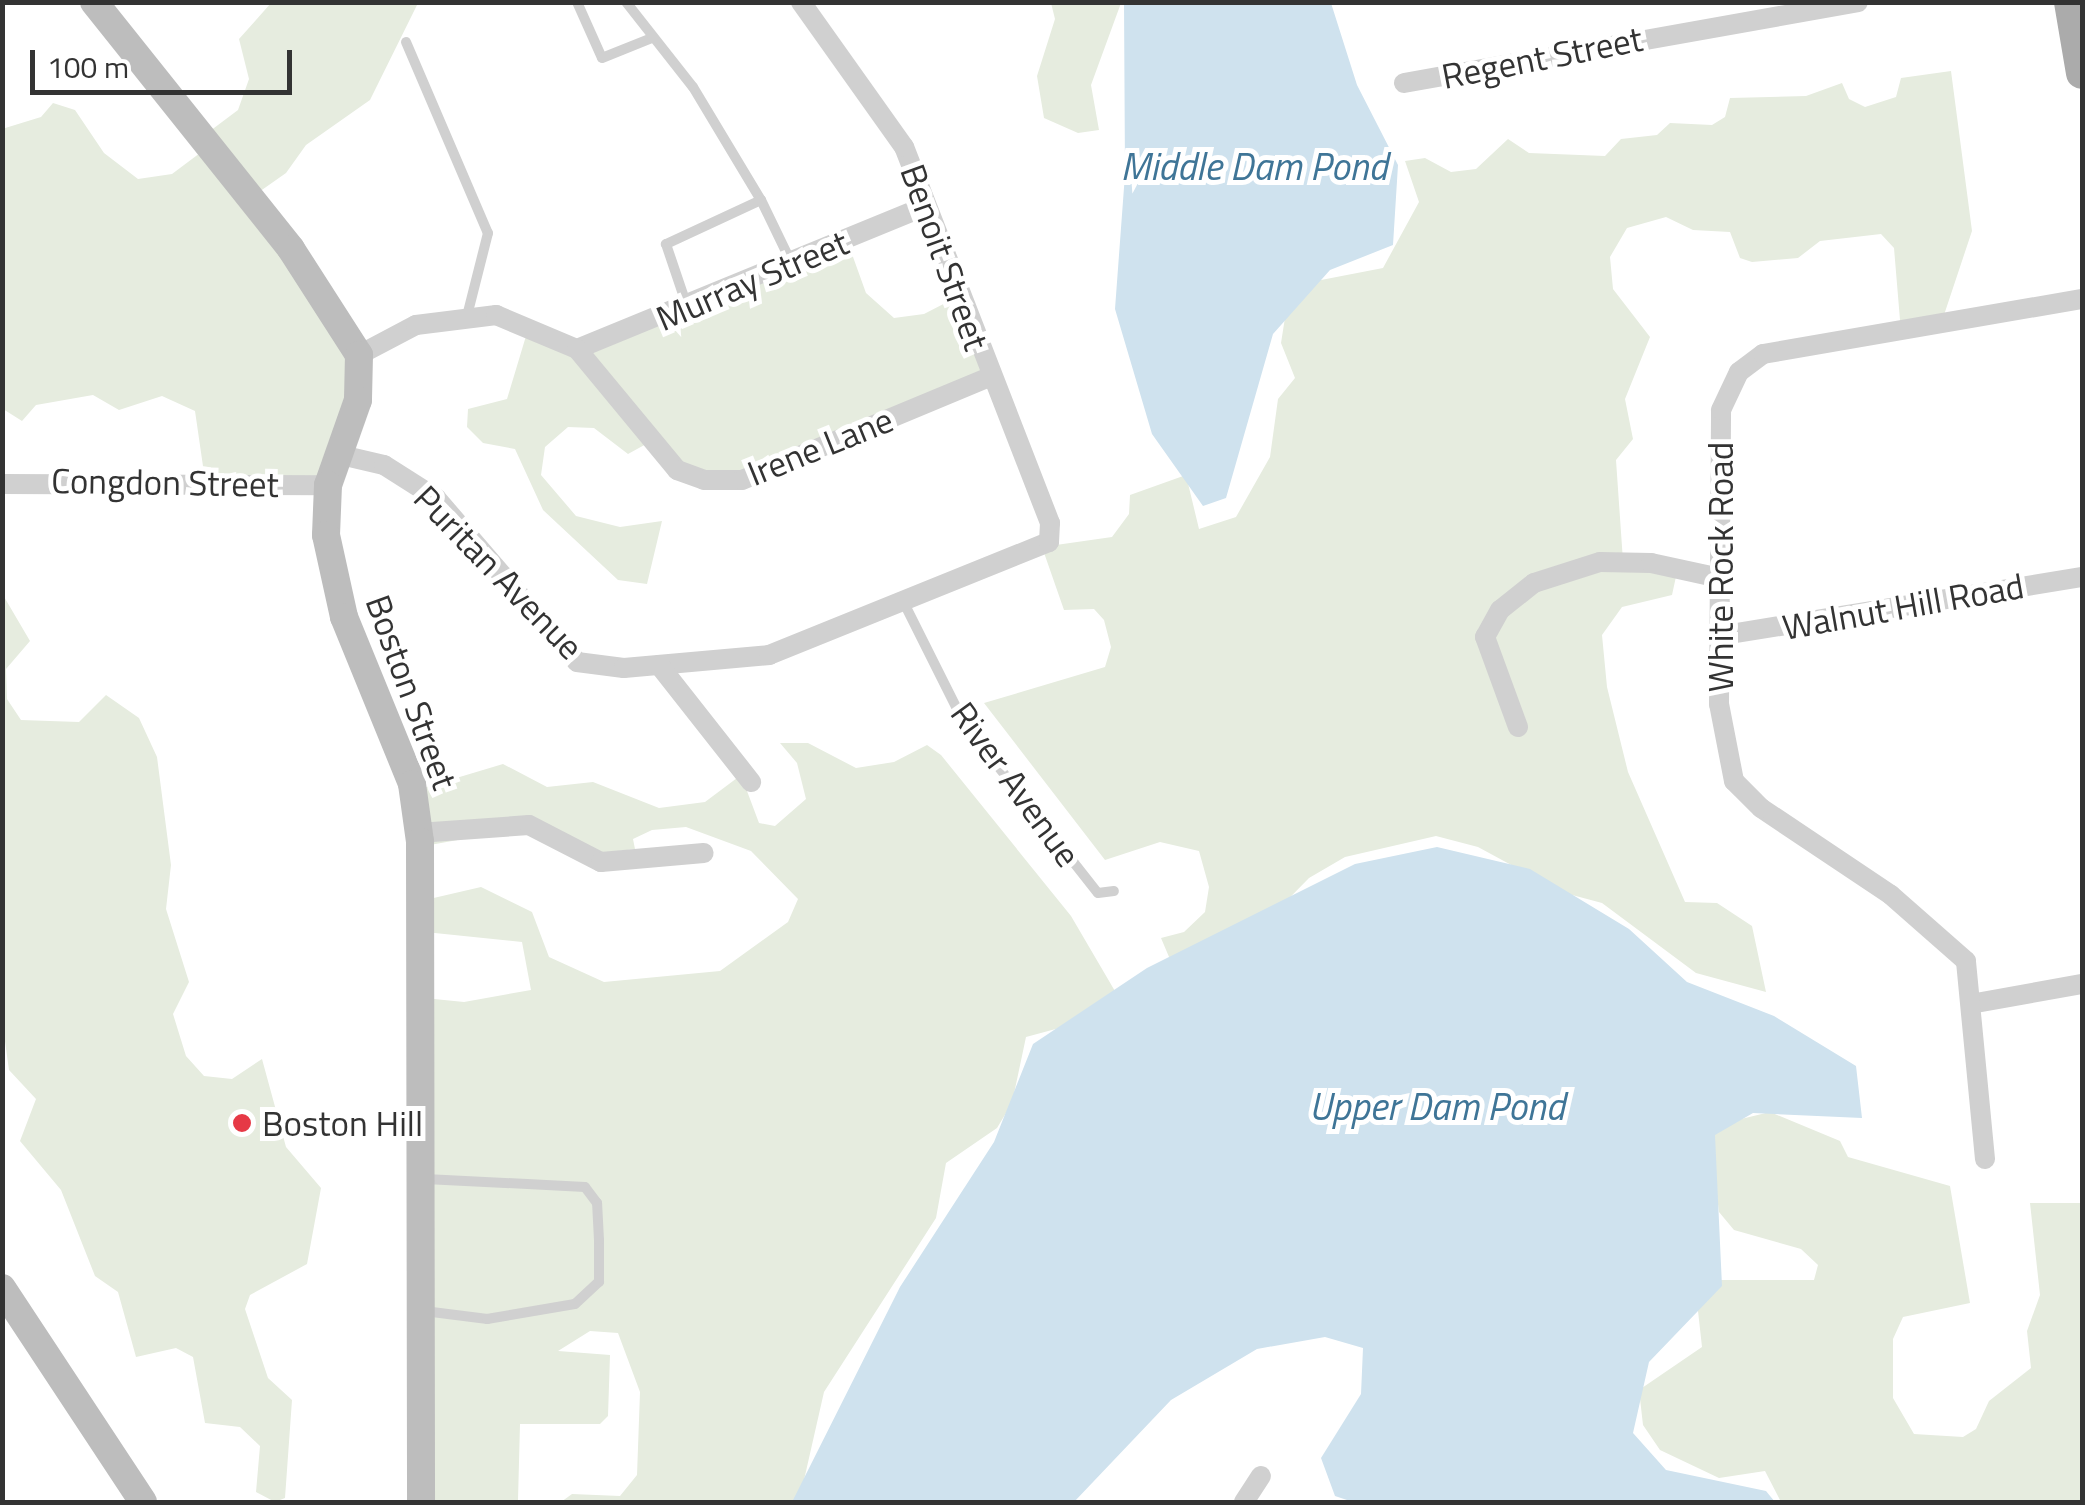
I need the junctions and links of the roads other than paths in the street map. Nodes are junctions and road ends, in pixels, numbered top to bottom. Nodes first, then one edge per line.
1 (94, 2) edge
2 (577, 2) edge
3 (626, 2) edge
4 (800, 2) edge
5 (1858, 2) edge
6 (2070, 2) edge
7 (652, 38) junction
8 (406, 42) dead end
9 (2082, 64) edge
10 (1404, 83) dead end
11 (761, 200) junction
12 (926, 206) junction
13 (791, 263) junction
14 (2082, 299) edge
15 (687, 307) junction
16 (467, 316) junction
17 (577, 349) junction
18 (359, 355) junction
19 (990, 377) junction
20 (341, 455) junction
21 (2, 484) edge
22 (328, 484) junction
23 (1051, 533) joint
24 (2082, 577) edge
25 (1720, 578) junction
26 (905, 604) junction
27 (1724, 635) junction
28 (659, 666) junction
29 (1518, 728) dead end
30 (751, 782) dead end
31 (418, 833) junction
32 (704, 853) dead end
33 (1114, 890) dead end
34 (2082, 984) edge
35 (1976, 1003) junction
36 (1985, 1159) dead end
37 (425, 1180) junction
38 (2, 1288) edge
39 (423, 1310) junction
40 (11, 1317) edge
41 (1261, 1476) dead end
42 (142, 1502) edge
43 (421, 1502) edge
44 (1244, 1502) edge

1 - 18 street
2 - 7 lane
3 - 7 lane
4 - 12 street, Benoit Street
5 - 10 street, Regent Street
6 - 9 main road
7 - 11 lane
8 - 16 lane
11 - 13 lane
11 - 15 lane
12 - 13 street, Murray Street
12 - 19 street, Benoit Street
13 - 15 street, Murray Street
14 - 25 street, White Rock Road
15 - 17 street, Murray Street
16 - 17 street, Irene Lane
16 - 18 street, Irene Lane
17 - 19 street, Irene Lane
18 - 20 street, Boston Street
19 - 23 street, Benoit Street
20 - 22 street, Boston Street
20 - 28 street, Puritan Avenue
21 - 22 street, Congdon Street
22 - 31 street, Boston Street
23 - 26 street, Puritan Avenue
24 - 27 street, Walnut Hill Road
25 - 27 street, White Rock Road
25 - 29 street
26 - 28 street, Puritan Avenue
26 - 33 lane, River Avenue
27 - 35 street, White Rock Road
28 - 30 street
31 - 32 street
31 - 37 street, Boston Street
34 - 35 street
35 - 36 street, White Rock Road
37 - 39 street, Boston Street
37 - 39 lane
38 - 40 street
39 - 43 street, Boston Street
40 - 42 street
41 - 44 street

